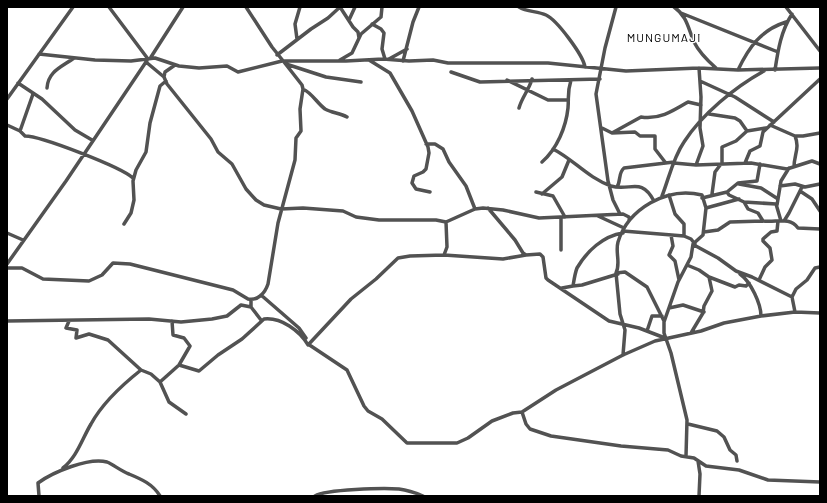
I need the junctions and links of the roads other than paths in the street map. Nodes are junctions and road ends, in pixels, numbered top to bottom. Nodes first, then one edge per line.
1 (72, 7) edge
2 (109, 7) edge
3 (183, 7) edge
4 (246, 7) edge
5 (300, 7) edge
6 (340, 7) edge
7 (355, 7) edge
8 (382, 7) edge
9 (419, 7) edge
10 (519, 7) edge
11 (616, 7) edge
12 (674, 7) edge
13 (786, 7) edge
14 (681, 13) junction
15 (792, 14) junction
16 (349, 20) junction
17 (786, 22) junction
18 (372, 24) junction
19 (359, 38) junction
20 (297, 39) junction
21 (754, 42) junction
22 (407, 49) junction
23 (820, 51) edge
24 (778, 52) junction
25 (38, 54) junction
26 (278, 55) junction
27 (75, 58) junction
28 (148, 59) junction
29 (387, 59) junction
30 (340, 60) dead end
31 (369, 60) junction
32 (403, 60) junction
33 (284, 63) junction
34 (176, 65) junction
35 (585, 67) junction
36 (699, 68) junction
37 (716, 68) junction
38 (820, 68) edge
39 (601, 69) junction
40 (738, 70) junction
41 (765, 70) junction
42 (775, 70) junction
43 (451, 72) dead end
44 (165, 79) junction
45 (532, 79) junction
46 (600, 79) junction
47 (820, 79) edge
48 (507, 80) junction
49 (571, 80) junction
50 (700, 81) junction
51 (361, 82) dead end
52 (18, 83) junction
53 (48, 88) dead end
54 (303, 89) junction
55 (528, 91) junction
56 (729, 93) junction
57 (33, 94) junction
58 (7, 99) edge
59 (567, 100) junction
60 (701, 105) junction
61 (519, 108) dead end
62 (709, 114) junction
63 (347, 117) dead end
64 (774, 122) junction
65 (700, 123) junction
66 (7, 125) edge
67 (769, 127) junction
68 (602, 128) junction
69 (20, 131) junction
70 (747, 131) junction
71 (612, 133) junction
72 (820, 133) edge
73 (795, 136) junction
74 (92, 140) junction
75 (426, 144) junction
76 (553, 149) junction
77 (82, 155) junction
78 (569, 160) junction
79 (542, 162) dead end
80 (665, 162) junction
81 (674, 162) junction
82 (744, 163) junction
83 (721, 164) junction
84 (760, 164) junction
85 (820, 164) edge
86 (696, 165) junction
87 (794, 167) junction
88 (789, 168) junction
89 (134, 178) junction
90 (738, 183) junction
91 (820, 184) edge
92 (610, 186) junction
93 (780, 186) junction
94 (617, 187) junction
95 (802, 187) junction
96 (800, 191) junction
97 (430, 192) dead end
98 (536, 192) dead end
99 (727, 192) junction
100 (542, 194) junction
101 (712, 194) junction
102 (669, 195) junction
103 (662, 196) junction
104 (702, 198) junction
105 (739, 199) junction
106 (778, 199) junction
107 (654, 201) junction
108 (744, 202) junction
109 (777, 206) junction
110 (488, 208) junction
111 (706, 208) junction
112 (282, 209) junction
113 (475, 209) junction
114 (820, 211) edge
115 (620, 214) junction
116 (597, 216) junction
117 (563, 218) junction
118 (629, 219) junction
119 (763, 221) junction
120 (781, 221) junction
121 (446, 222) junction
122 (124, 224) dead end
123 (820, 229) edge
124 (623, 231) junction
125 (704, 232) junction
126 (7, 233) edge
127 (671, 235) junction
128 (684, 236) junction
129 (23, 240) junction
130 (694, 244) junction
131 (561, 250) dead end
132 (444, 255) junction
133 (526, 255) junction
134 (7, 264) edge
135 (687, 265) junction
136 (820, 267) edge
137 (7, 268) edge
138 (736, 271) junction
139 (617, 273) junction
140 (709, 277) junction
141 (679, 280) junction
142 (759, 280) junction
143 (749, 283) junction
144 (573, 286) junction
145 (562, 288) junction
146 (261, 295) junction
147 (792, 297) junction
148 (251, 300) junction
149 (251, 307) junction
150 (669, 308) junction
151 (704, 312) junction
152 (795, 312) junction
153 (820, 313) edge
154 (662, 316) junction
155 (761, 316) junction
156 (261, 320) junction
157 (7, 321) edge
158 (69, 321) junction
159 (172, 321) junction
160 (664, 322) junction
161 (622, 324) junction
162 (647, 331) junction
163 (691, 333) junction
164 (666, 339) junction
165 (308, 345) junction
166 (623, 355) junction
167 (179, 365) junction
168 (141, 370) junction
169 (160, 382) junction
170 (522, 412) junction
171 (186, 414) dead end
172 (688, 424) junction
173 (686, 456) junction
174 (698, 461) junction
175 (737, 461) dead end
176 (61, 469) junction
177 (820, 482) edge
178 (39, 496) edge
179 (160, 496) edge
180 (315, 496) edge
181 (423, 496) edge
182 (699, 496) edge

1 - 25 street
2 - 28 street
3 - 28 street
4 - 26 street
5 - 20 street
6 - 16 street
6 - 20 street
7 - 16 street
8 - 18 street
9 - 22 street
10 - 35 street
11 - 39 street
12 - 14 street
13 - 15 street
14 - 21 street
14 - 37 street
15 - 17 street
15 - 23 street
16 - 19 street
17 - 21 street
17 - 24 street
18 - 19 street
18 - 29 street
19 - 30 street
20 - 26 street
21 - 24 street
21 - 40 street
22 - 29 street
22 - 32 street
24 - 42 street
25 - 27 street
25 - 52 street
26 - 33 street
27 - 28 street
27 - 53 street
28 - 34 street
28 - 44 street
28 - 74 street
29 - 31 street
29 - 32 street
31 - 33 street
31 - 75 street
32 - 35 street
33 - 34 street
33 - 51 street
33 - 54 street
34 - 44 street
35 - 39 street
36 - 37 street
36 - 39 street
36 - 50 street
37 - 40 street
38 - 42 street
39 - 46 street
40 - 41 street
41 - 42 street
41 - 56 street
43 - 48 street
44 - 89 street
44 - 112 street
45 - 48 street
45 - 49 street
45 - 55 street
46 - 49 street
46 - 68 street
47 - 64 street
48 - 55 street
49 - 59 street
50 - 56 street
50 - 60 street
52 - 57 street
52 - 58 street
54 - 63 street
54 - 112 street
55 - 59 street
55 - 61 street
56 - 62 street
56 - 64 street
57 - 69 street
57 - 74 street
59 - 76 street
60 - 65 street
60 - 71 street
62 - 65 street
62 - 70 street
64 - 67 street
65 - 81 street
65 - 86 street
66 - 69 street
67 - 70 street
67 - 73 street
67 - 82 street
68 - 71 street
68 - 92 street
69 - 77 street
70 - 83 street
71 - 80 street
72 - 73 street
73 - 87 street
74 - 77 street
75 - 97 street
75 - 113 street
76 - 78 street
76 - 79 street
77 - 89 street
77 - 129 street
78 - 92 street
78 - 100 street
80 - 81 street
80 - 94 street
81 - 86 street
81 - 103 street
82 - 83 street
82 - 84 street
83 - 86 street
83 - 101 street
84 - 88 street
84 - 90 street
85 - 87 street
87 - 88 street
88 - 93 street
89 - 122 street
90 - 99 street
90 - 106 street
91 - 95 street
92 - 94 street
92 - 115 street
93 - 95 street
93 - 106 street
94 - 107 street
95 - 96 street
96 - 114 street
96 - 120 street
98 - 100 street
99 - 101 street
99 - 105 street
100 - 117 street
101 - 104 street
102 - 103 street
102 - 104 street
102 - 128 street
103 - 107 street
104 - 111 street
105 - 108 street
105 - 111 street
106 - 109 street
107 - 118 street
108 - 109 street
108 - 119 street
109 - 120 street
110 - 113 street
110 - 117 street
110 - 133 street
111 - 125 street
112 - 121 street
112 - 146 street
113 - 121 street
115 - 116 street
115 - 118 street
116 - 117 street
116 - 124 street
117 - 131 street
118 - 124 street
119 - 120 street
119 - 125 street
120 - 123 street
120 - 142 street
121 - 132 street
124 - 127 street
124 - 139 street
124 - 144 street
125 - 130 street
126 - 129 street
127 - 128 street
127 - 141 street
128 - 130 street
129 - 134 street
130 - 135 street
130 - 138 street
132 - 133 street
132 - 165 street
133 - 145 street
135 - 140 street
135 - 141 street
136 - 147 street
137 - 148 street
138 - 142 street
138 - 143 street
139 - 144 street
139 - 154 street
139 - 161 street
140 - 143 street
140 - 151 street
141 - 150 street
142 - 147 street
143 - 155 street
144 - 145 street
145 - 161 street
146 - 148 street
146 - 165 street
147 - 152 street
148 - 149 street
149 - 156 street
149 - 159 street
150 - 151 street
150 - 160 street
151 - 163 street
152 - 153 street
152 - 155 street
154 - 160 street
154 - 162 street
155 - 163 street
156 - 165 street
156 - 167 street
157 - 158 street
158 - 159 street
158 - 168 street
159 - 167 street
160 - 164 street
161 - 162 street
161 - 166 street
162 - 164 street
163 - 164 street
164 - 166 street
164 - 172 street
165 - 170 street
166 - 170 street
167 - 169 street
168 - 169 street
168 - 176 street
169 - 171 street
170 - 173 street
172 - 173 street
172 - 175 street
173 - 174 street
174 - 177 street
174 - 182 street
176 - 178 street
176 - 179 street
180 - 181 street

